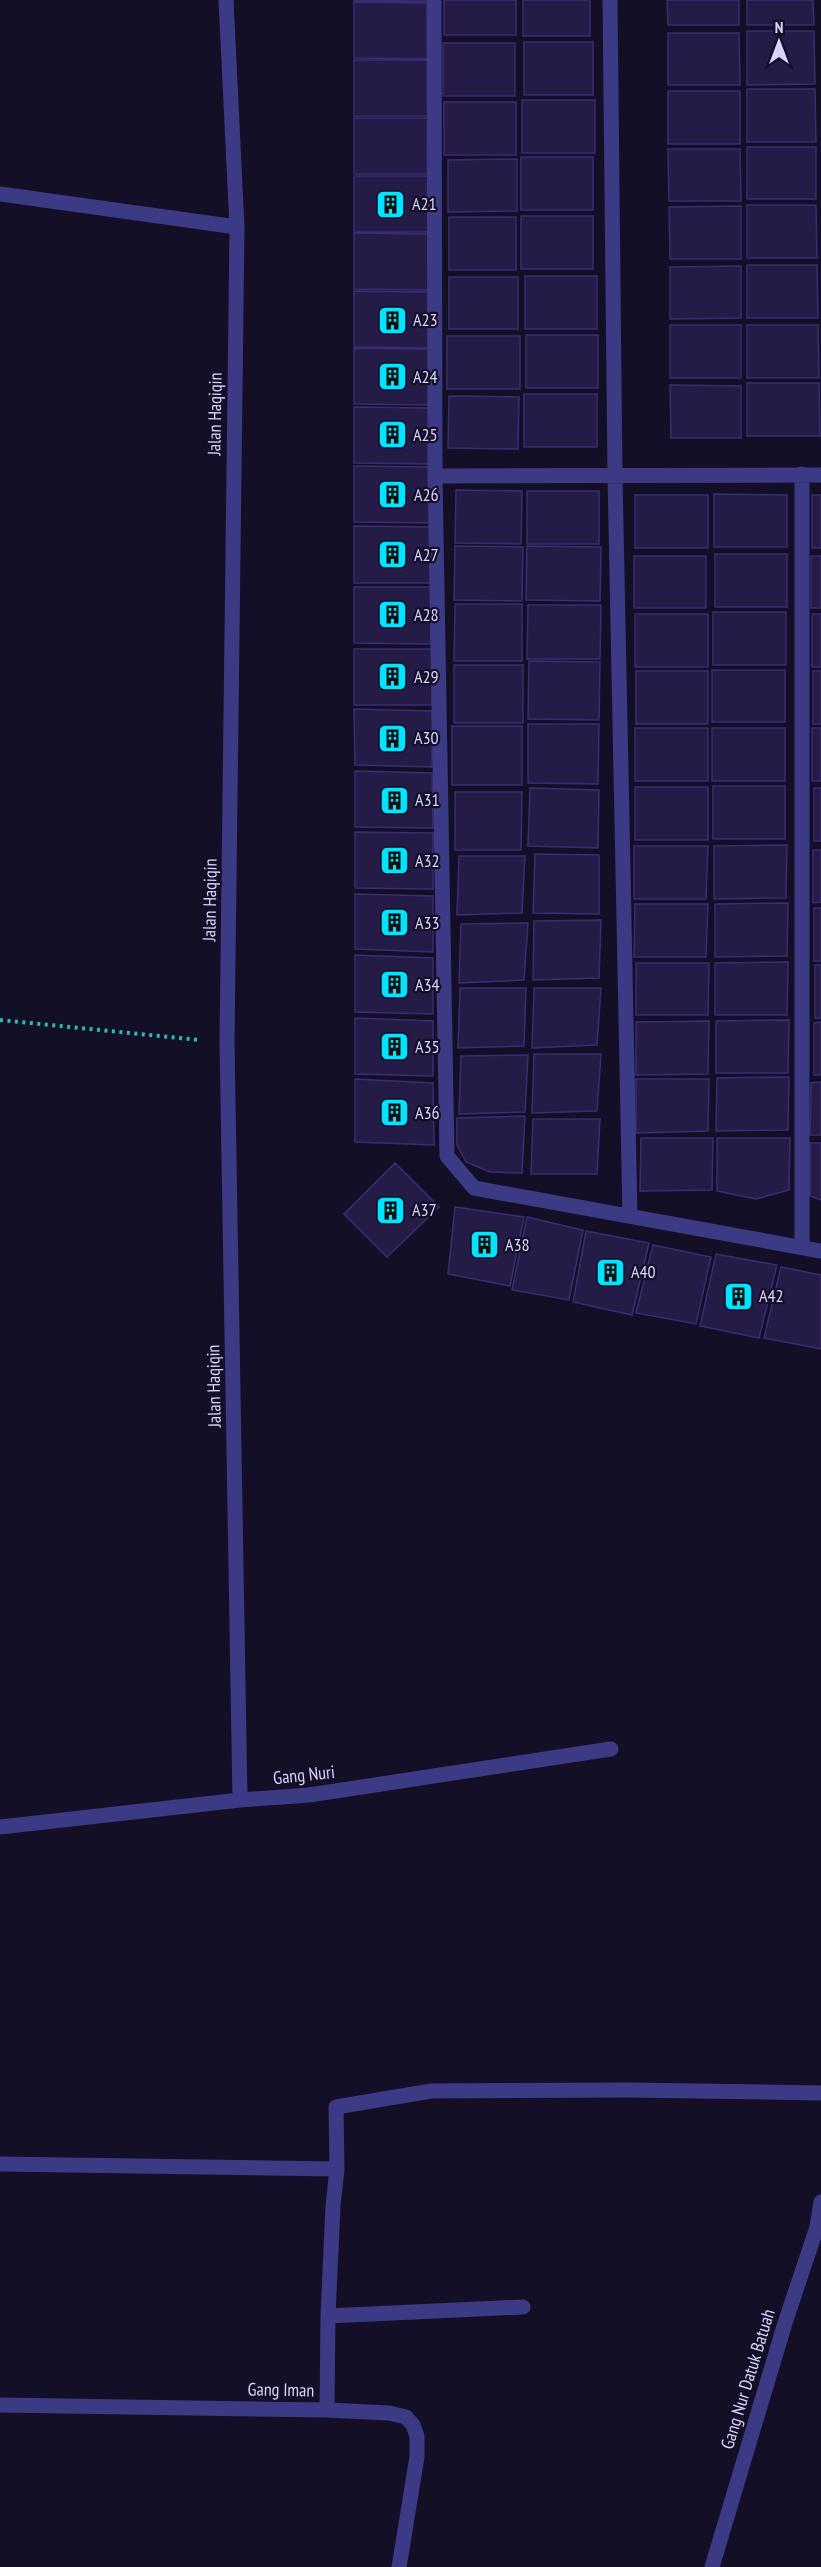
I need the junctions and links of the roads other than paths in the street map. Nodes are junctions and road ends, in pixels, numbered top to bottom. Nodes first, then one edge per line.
1 (226, 0) edge
2 (434, 0) edge
3 (610, 0) edge
4 (0, 194) edge
5 (237, 226) junction
6 (802, 474) junction
7 (821, 475) edge
8 (435, 476) junction
9 (615, 476) junction
10 (630, 1216) junction
11 (802, 1247) junction
12 (821, 1251) edge
13 (611, 1749) dead end
14 (240, 1800) junction
15 (0, 1827) edge
16 (821, 2093) edge
17 (0, 2164) edge
18 (337, 2169) junction
19 (821, 2202) edge
20 (819, 2228) edge
21 (523, 2307) dead end
22 (328, 2316) junction
23 (0, 2405) edge
24 (327, 2410) junction
25 (399, 2567) edge
26 (712, 2567) edge

1 - 5 street, Jalan Haqiqin
2 - 8 street
3 - 9 street
4 - 5 street
5 - 14 street, Jalan Haqiqin
6 - 7 street
6 - 9 street
6 - 11 street
8 - 9 street
8 - 10 street
9 - 10 street
10 - 11 street
11 - 12 street
13 - 14 street, Gang Nuri
14 - 15 street, Gang Nuri
16 - 18 street
17 - 18 street
18 - 22 street
19 - 20 street, Gang Nur Datuk Batuah
20 - 26 street, Gang Nur Datuk Batuah
21 - 22 street
22 - 24 street
23 - 24 street, Gang Iman
24 - 25 street, Gang Iman

